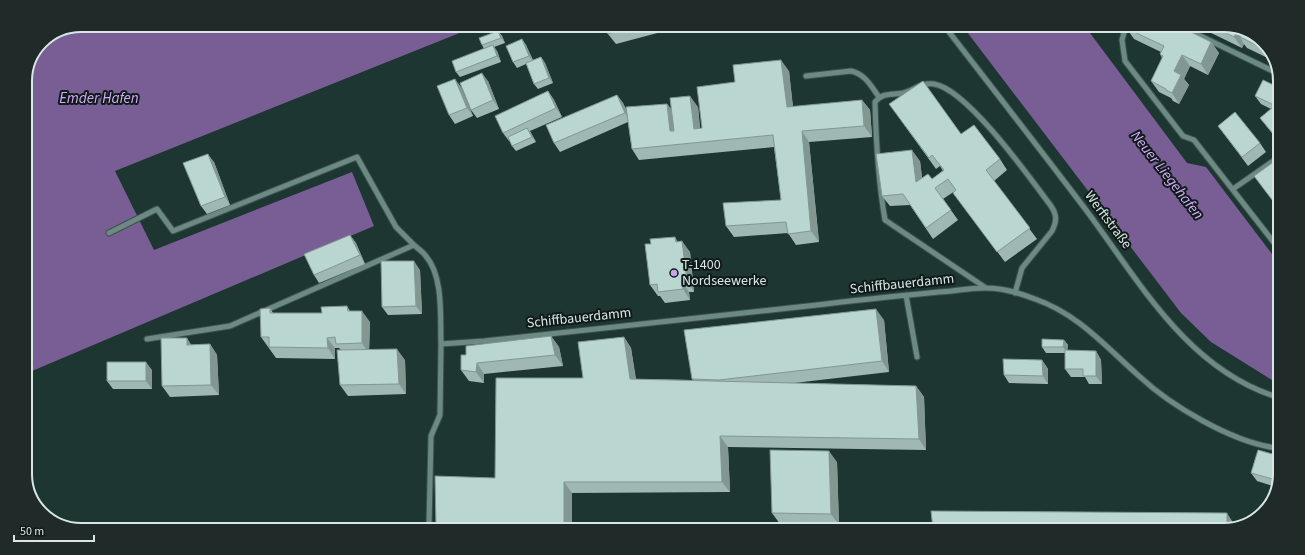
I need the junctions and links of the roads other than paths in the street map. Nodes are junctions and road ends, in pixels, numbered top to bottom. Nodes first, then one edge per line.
1 (949, 32) edge
2 (1124, 32) edge
3 (1192, 32) edge
4 (1272, 70) edge
5 (806, 76) dead end
6 (879, 97) junction
7 (1273, 161) edge
8 (1233, 189) junction
9 (108, 233) dead end
10 (1273, 241) edge
11 (414, 245) junction
12 (986, 288) junction
13 (1015, 293) junction
14 (906, 295) junction
15 (147, 339) dead end
16 (441, 344) junction
17 (916, 357) dead end
18 (1273, 396) edge
19 (1273, 447) edge
20 (429, 523) edge

1 - 18 lane, Werftstraße
2 - 8 lane
3 - 4 lane
5 - 6 lane
6 - 12 lane
6 - 13 lane
7 - 8 lane
8 - 10 lane
9 - 11 lane
11 - 15 lane
11 - 16 lane
12 - 13 lane, Schiffbauerdamm
12 - 14 lane, Schiffbauerdamm
13 - 19 lane, Schiffbauerdamm
14 - 16 lane, Schiffbauerdamm
14 - 17 lane
16 - 20 lane

